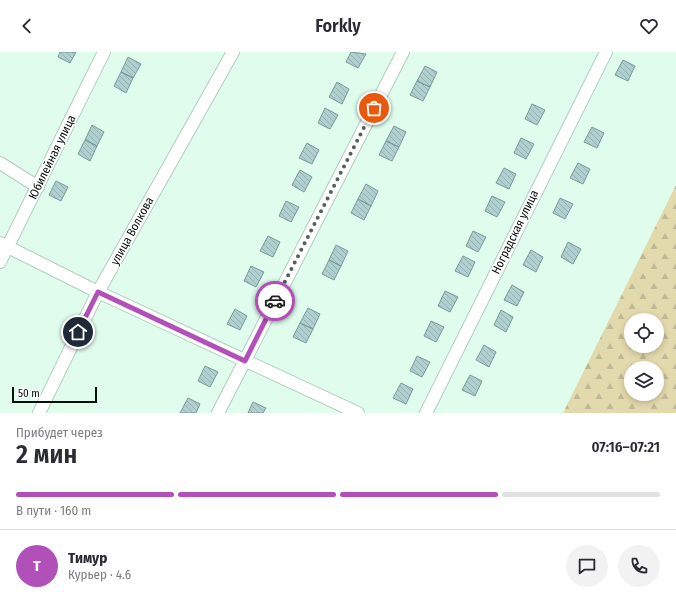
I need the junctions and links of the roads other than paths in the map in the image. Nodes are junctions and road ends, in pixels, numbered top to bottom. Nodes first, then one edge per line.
1 (104, 52) edge
2 (233, 52) edge
3 (403, 52) edge
4 (606, 52) edge
5 (0, 163) edge
6 (38, 187) junction
7 (4, 245) edge
8 (0, 262) edge
9 (98, 292) junction
10 (245, 361) junction
11 (39, 413) edge
12 (218, 413) edge
13 (358, 413) edge
14 (426, 413) edge

1 - 6 street, Юбилейная улица
2 - 9 street, улица Волкова
3 - 10 street
4 - 14 street, Ноградская улица
5 - 6 street
6 - 7 street, Юбилейная улица
7 - 8 street, Юбилейная улица
7 - 9 street
9 - 10 street
9 - 11 street, улица Волкова
10 - 12 street
10 - 13 street

